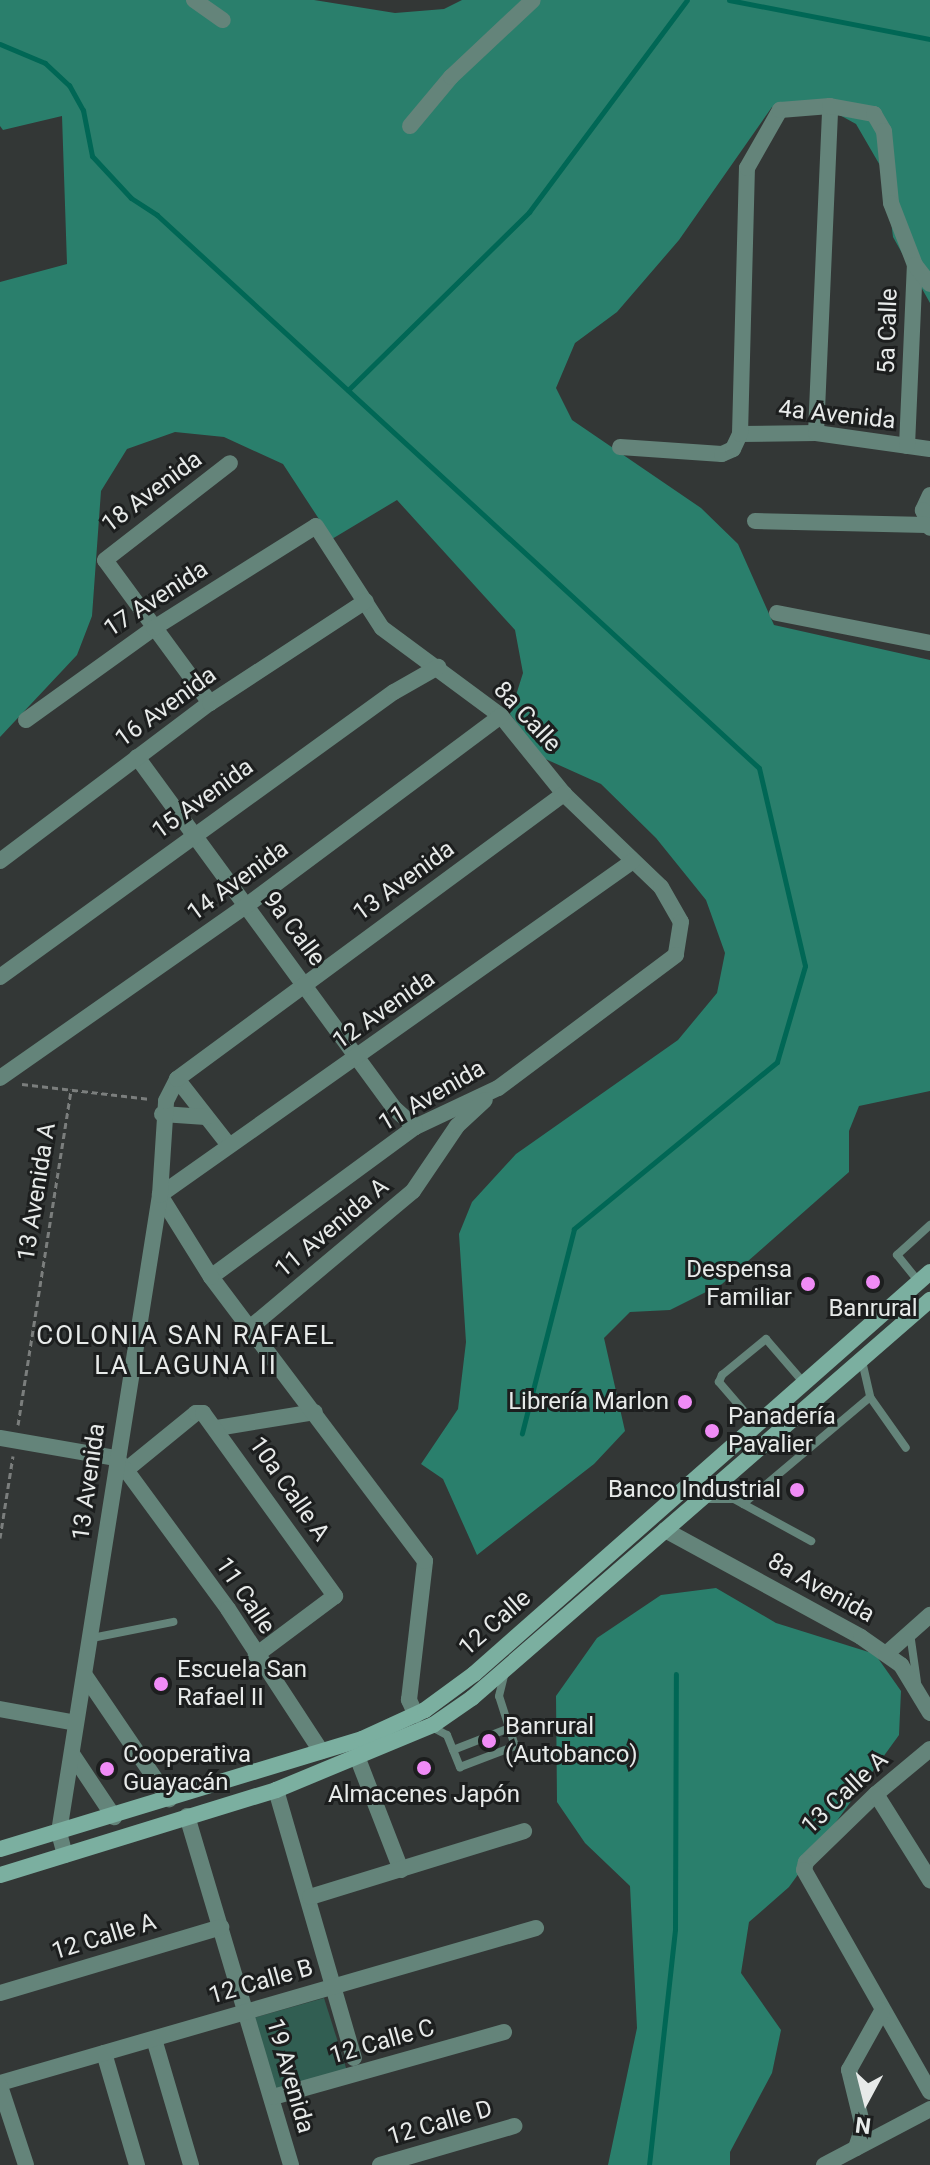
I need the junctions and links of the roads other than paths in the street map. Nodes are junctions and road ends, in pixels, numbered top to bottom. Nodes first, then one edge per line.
1 (194, 0) edge
2 (533, 0) edge
3 (223, 20) dead end
4 (830, 106) junction
5 (410, 126) dead end
6 (915, 265) junction
7 (930, 284) edge
8 (816, 433) junction
9 (740, 434) junction
10 (907, 446) junction
11 (620, 447) dead end
12 (930, 449) edge
13 (230, 463) dead end
14 (930, 495) edge
15 (755, 521) dead end
16 (316, 526) joint
17 (929, 526) edge
18 (366, 601) junction
19 (777, 613) dead end
20 (154, 628) junction
21 (930, 643) edge
22 (438, 667) junction
23 (210, 703) junction
24 (501, 716) junction
25 (26, 720) dead end
26 (137, 757) junction
27 (564, 794) junction
28 (196, 833) junction
29 (0, 861) edge
30 (633, 861) junction
31 (246, 906) junction
32 (676, 955) joint
33 (0, 977) edge
34 (304, 983) junction
35 (360, 1058) junction
36 (177, 1079) junction
37 (8, 1081) edge
38 (498, 1088) junction
39 (164, 1108) junction
40 (206, 1117) junction
41 (415, 1127) junction
42 (228, 1144) junction
43 (160, 1195) junction
44 (930, 1225) edge
45 (211, 1277) junction
46 (924, 1277) edge
47 (930, 1300) edge
48 (252, 1326) junction
49 (861, 1359) junction
50 (804, 1383) junction
51 (870, 1397) junction
52 (315, 1412) junction
53 (756, 1425) junction
54 (217, 1428) junction
55 (8, 1439) edge
56 (906, 1448) dead end
57 (121, 1464) junction
58 (701, 1499) junction
59 (743, 1504) junction
60 (665, 1530) junction
61 (811, 1541) dead end
62 (930, 1615) edge
63 (173, 1622) dead end
64 (910, 1632) junction
65 (92, 1638) junction
66 (886, 1654) junction
67 (256, 1655) junction
68 (507, 1668) junction
69 (86, 1677) junction
70 (918, 1691) junction
71 (0, 1709) edge
72 (930, 1713) edge
73 (416, 1715) junction
74 (76, 1723) junction
75 (430, 1726) junction
76 (509, 1728) junction
77 (930, 1749) edge
78 (453, 1750) junction
79 (321, 1751) junction
80 (72, 1754) junction
81 (358, 1759) junction
82 (276, 1790) junction
83 (876, 1794) junction
84 (169, 1799) junction
85 (187, 1816) junction
86 (114, 1817) junction
87 (524, 1831) dead end
88 (59, 1832) junction
89 (0, 1849) edge
90 (65, 1855) junction
91 (401, 1870) junction
92 (0, 1875) edge
93 (930, 1880) edge
94 (310, 1897) junction
95 (221, 1927) junction
96 (536, 1928) dead end
97 (334, 1986) junction
98 (0, 1993) edge
99 (882, 2011) junction
100 (246, 2012) junction
101 (504, 2032) dead end
102 (154, 2039) junction
103 (104, 2053) junction
104 (354, 2058) dead end
105 (0, 2085) edge
106 (930, 2092) edge
107 (273, 2097) junction
108 (930, 2109) edge
109 (514, 2126) dead end
110 (856, 2148) junction
111 (26, 2165) edge
112 (137, 2165) edge
113 (191, 2165) edge
114 (291, 2165) edge
115 (380, 2165) edge
116 (824, 2165) edge

1 - 3 street
2 - 5 street
4 - 6 street, 5a Calle
4 - 8 street
4 - 9 street, 5a Calle
6 - 7 street, 5a Calle
6 - 10 street, 5a Calle
8 - 9 street, 4a Avenida
8 - 10 street, 4a Avenida
9 - 11 street
10 - 12 street, 4a Avenida
13 - 20 street, 18 Avenida
14 - 17 street
15 - 17 street
16 - 18 street, 8a Calle
16 - 20 street, 17 Avenida
18 - 22 street, 8a Calle
18 - 23 street, 16 Avenida
19 - 21 street
20 - 23 street
20 - 25 street, 17 Avenida
22 - 24 street, 8a Calle
22 - 28 street, 15 Avenida
23 - 26 street, 16 Avenida
24 - 27 street, 8a Calle
24 - 31 street, 14 Avenida
26 - 28 street, 9a Calle
26 - 29 street, 16 Avenida
27 - 30 street, 8a Calle
27 - 34 street, 13 Avenida
28 - 31 street, 9a Calle
28 - 33 street, 15 Avenida
30 - 32 street, 8a Calle
30 - 35 street, 12 Avenida
31 - 34 street, 9a Calle
31 - 37 street, 14 Avenida
32 - 38 street, 11 Avenida
34 - 35 street, 9a Calle
34 - 36 street, 13 Avenida
35 - 41 street, 9a Calle
35 - 42 street, 12 Avenida
36 - 39 street, 13 Avenida
36 - 40 street
38 - 41 street, 11 Avenida
38 - 48 street, 11 Avenida A
39 - 40 street
39 - 43 street, 13 Avenida
40 - 42 street
41 - 45 street, 11 Avenida
42 - 43 street, 12 Avenida
43 - 45 street
43 - 57 street, 13 Avenida
44 - 46 lane
45 - 48 street
46 - 50 main road, 12 Calle
47 - 49 main road, 12 Calle
48 - 52 street
49 - 51 lane
49 - 58 main road, 12 Calle
50 - 53 main road, 12 Calle
50 - 53 lane
51 - 56 lane
51 - 59 lane
52 - 54 street
52 - 73 street
53 - 73 main road, 12 Calle
54 - 57 street, 10a Calle A
54 - 67 street, 10a Calle A
55 - 57 street
57 - 65 street, 13 Avenida
57 - 67 street, 11 Calle
58 - 59 lane
58 - 60 main road, 12 Calle
59 - 61 lane
60 - 66 street, 8a Avenida
60 - 68 main road, 12 Calle
62 - 64 street
63 - 65 lane
64 - 66 street
64 - 70 lane
65 - 69 street, 13 Avenida
66 - 70 street, 8a Avenida
67 - 79 street, 11 Calle
68 - 75 main road, 12 Calle
68 - 76 lane
69 - 74 street, 13 Avenida
69 - 84 street
70 - 72 street, 8a Avenida
71 - 74 street
73 - 79 main road, 12 Calle
74 - 80 street, 13 Avenida
75 - 78 lane
75 - 81 main road, 12 Calle
76 - 78 lane
76 - 78 lane
77 - 83 street, 13 Calle A
79 - 84 main road, 12 Calle
80 - 86 street
80 - 88 street, 13 Avenida
81 - 82 main road, 12 Calle
81 - 91 street
82 - 85 main road, 12 Calle
82 - 94 street
83 - 93 street
83 - 99 street, 13 Calle A
84 - 86 main road, 12 Calle
85 - 90 main road, 12 Calle
85 - 95 street, 19 Avenida
86 - 88 main road, 12 Calle
87 - 91 street
88 - 89 main road, 12 Calle
88 - 90 street, 13 Avenida
90 - 92 main road, 12 Calle
91 - 94 street
94 - 97 street
95 - 98 street, 12 Calle A
95 - 100 street, 19 Avenida
96 - 97 street, 12 Calle B
97 - 100 street, 12 Calle B
97 - 104 street
99 - 106 street
99 - 110 street
100 - 102 street, 12 Calle B
100 - 107 street, 19 Avenida
101 - 107 street, 12 Calle C
102 - 103 street, 12 Calle B
102 - 113 street
103 - 105 street, 12 Calle B
103 - 112 street
105 - 111 street
107 - 114 street, 19 Avenida
108 - 110 street
109 - 115 street, 12 Calle D
110 - 116 street

